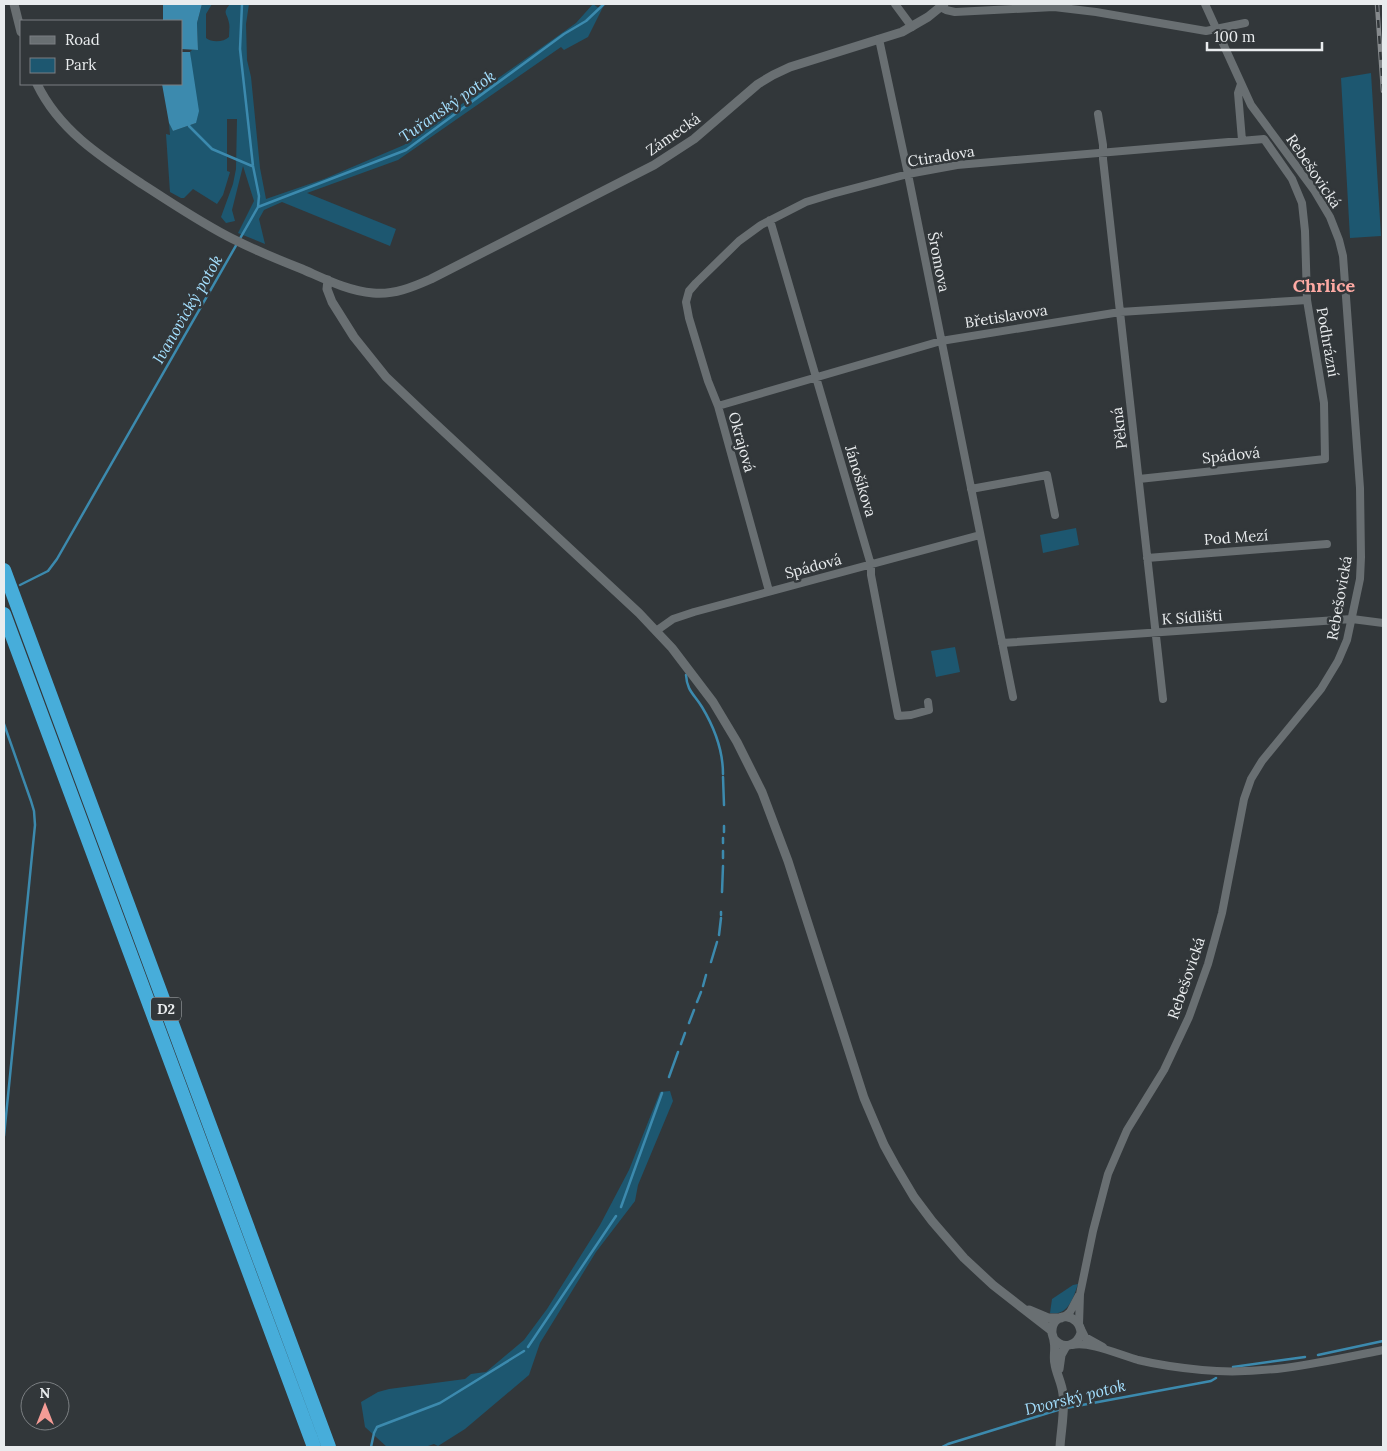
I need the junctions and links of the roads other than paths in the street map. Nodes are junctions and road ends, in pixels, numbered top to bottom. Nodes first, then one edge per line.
1 (14, 4) edge
2 (895, 4) edge
3 (1206, 4) edge
4 (942, 5) edge
5 (1246, 23) dead end
6 (912, 26) junction
7 (20, 28) edge
8 (1216, 28) junction
9 (879, 39) junction
10 (1241, 84) junction
11 (38, 85) edge
12 (1098, 114) dead end
13 (1242, 140) junction
14 (1103, 152) junction
15 (908, 174) junction
16 (770, 220) junction
17 (328, 280) junction
18 (1307, 300) junction
19 (686, 302) joint
20 (1120, 312) junction
21 (941, 341) junction
22 (815, 377) junction
23 (718, 406) junction
24 (1325, 459) joint
25 (1139, 479) junction
26 (971, 489) junction
27 (1055, 515) dead end
28 (980, 535) junction
29 (1327, 544) dead end
30 (1147, 558) junction
31 (871, 565) junction
32 (4, 570) edge
33 (769, 592) junction
34 (4, 614) edge
35 (1352, 619) junction
36 (1383, 623) edge
37 (656, 631) junction
38 (1156, 634) junction
39 (1002, 643) junction
40 (1013, 697) dead end
41 (1164, 700) dead end
42 (928, 702) dead end
43 (1080, 1294) junction
44 (1022, 1307) junction
45 (1062, 1317) junction
46 (1080, 1326) junction
47 (1053, 1335) junction
48 (1069, 1345) junction
49 (1383, 1350) edge
50 (1111, 1352) junction
51 (1059, 1374) junction
52 (314, 1447) edge
53 (329, 1447) edge
54 (1060, 1447) edge

1 - 7 street
2 - 6 street
3 - 8 street, Rebešovická
4 - 6 street, Zámecká
4 - 8 street
5 - 8 street
6 - 9 street, Zámecká
8 - 10 street, Rebešovická
9 - 15 street, Šromova
9 - 17 street, Zámecká
10 - 13 street
10 - 35 street, Rebešovická
11 - 17 street, Zámecká
12 - 14 street, Pěkná
13 - 14 street, Ctiradova
13 - 18 street, Podhrázní
14 - 15 street, Ctiradova
14 - 20 street, Pěkná
15 - 16 street, Ctiradova
15 - 21 street, Šromova
16 - 19 street, Ctiradova
16 - 22 street, Jánošíkova
17 - 37 street
18 - 20 street, Břetislavova
18 - 24 street, Podhrázní
19 - 23 street, Okrajová
20 - 21 street, Břetislavova
20 - 25 street, Pěkná
21 - 22 street, Břetislavova
21 - 26 street, Šromova
22 - 23 street, Břetislavova
22 - 31 street, Jánošíkova
23 - 33 street, Okrajová
24 - 25 street, Spádová
25 - 30 street, Pěkná
26 - 27 street
26 - 28 street, Šromova
28 - 31 street, Spádová
28 - 39 street, Šromova
29 - 30 street, Pod Mezí
30 - 38 street, Pěkná
31 - 33 street, Spádová
31 - 42 street, Jánošíkova
32 - 53 highway, D2
33 - 37 street, Spádová
34 - 52 highway, D2
35 - 36 street, K Sídlišti
35 - 38 street, K Sídlišti
35 - 43 street, Rebešovická
37 - 44 street
38 - 39 street, K Sídlišti
38 - 41 street, Pěkná
39 - 40 street, Šromova
43 - 45 street, Rebešovická
43 - 46 street, Rebešovická
44 - 45 street
44 - 47 street
45 - 46 street
45 - 47 street
46 - 48 street
46 - 50 street
47 - 48 street
47 - 51 street
48 - 50 street
48 - 51 street
49 - 50 street
51 - 54 street

